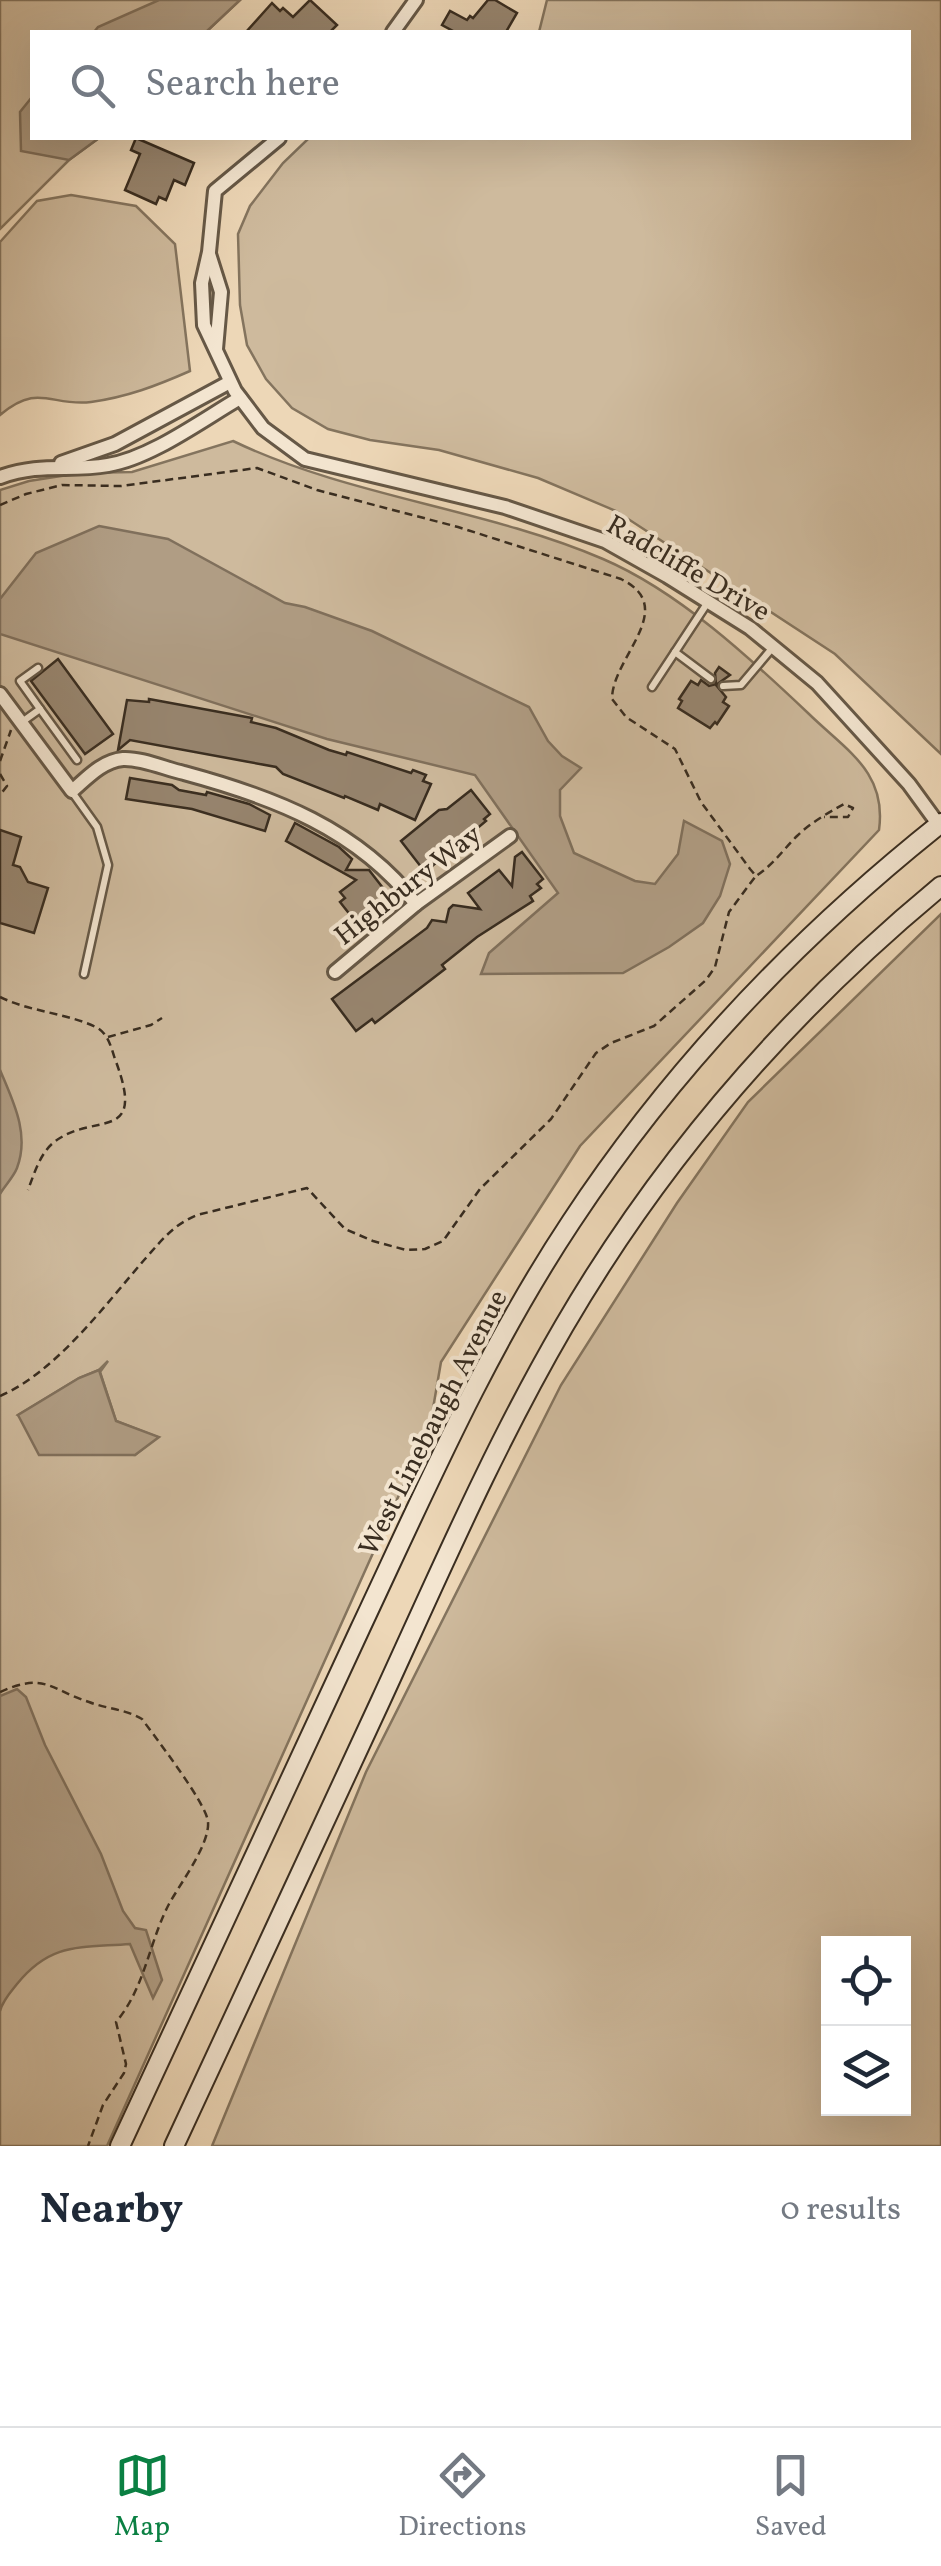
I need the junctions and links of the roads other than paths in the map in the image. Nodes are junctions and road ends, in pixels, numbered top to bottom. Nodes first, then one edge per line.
1 (416, 0) edge
2 (394, 30) edge
3 (276, 140) edge
4 (208, 252) junction
5 (216, 349) junction
6 (230, 382) junction
7 (240, 398) junction
8 (54, 466) junction
9 (0, 476) edge
10 (708, 601) junction
11 (774, 646) junction
12 (675, 652) junction
13 (38, 668) dead end
14 (711, 679) dead end
15 (723, 686) dead end
16 (652, 687) dead end
17 (0, 694) edge
18 (40, 709) junction
19 (21, 723) junction
20 (77, 760) dead end
21 (72, 791) junction
22 (940, 826) edge
23 (510, 836) dead end
24 (941, 886) edge
25 (416, 904) junction
26 (334, 972) dead end
27 (84, 974) dead end
28 (120, 2146) edge
29 (174, 2146) edge

1 - 2 street
3 - 4 street, Radcliffe Drive
4 - 5 street, Radcliffe Drive
4 - 5 street, Radcliffe Drive
5 - 6 street, Radcliffe Drive
6 - 7 street, Radcliffe Drive
6 - 8 street
7 - 8 street
7 - 10 street, Radcliffe Drive
8 - 9 street
10 - 11 street, Radcliffe Drive
10 - 12 lane
11 - 15 lane
11 - 22 street, Radcliffe Drive
12 - 14 lane
12 - 16 lane
13 - 18 lane
17 - 19 street
18 - 19 lane
18 - 20 lane
19 - 21 street
21 - 25 street
21 - 27 lane
22 - 28 main road, West Linebaugh Avenue
23 - 25 street, Highbury Way
24 - 29 main road
25 - 26 street, Highbury Way

